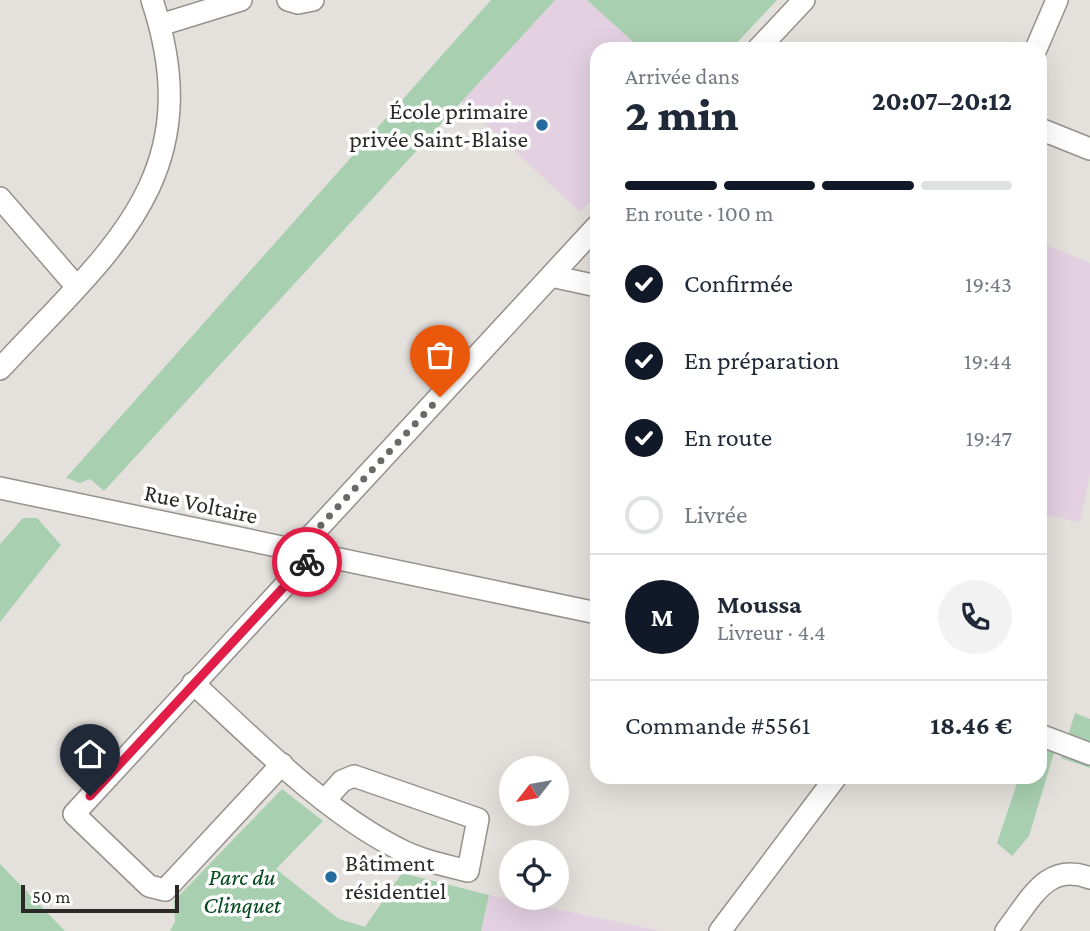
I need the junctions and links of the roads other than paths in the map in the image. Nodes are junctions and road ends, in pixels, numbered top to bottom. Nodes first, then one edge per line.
1 (152, 0) edge
2 (241, 0) edge
3 (288, 0) edge
4 (313, 0) edge
5 (804, 0) edge
6 (1057, 0) edge
7 (160, 25) junction
8 (765, 42) edge
9 (1039, 42) edge
10 (1047, 133) edge
11 (1090, 149) edge
12 (0, 198) edge
13 (590, 234) edge
14 (551, 276) junction
15 (590, 284) edge
16 (76, 286) junction
17 (0, 369) edge
18 (0, 488) edge
19 (305, 553) junction
20 (590, 612) edge
21 (193, 683) junction
22 (1047, 738) edge
23 (1090, 754) edge
24 (282, 764) junction
25 (831, 784) edge
26 (326, 799) junction
27 (1090, 878) edge
28 (720, 931) edge
29 (1006, 931) edge

1 - 7 street
2 - 7 street
3 - 4 street
5 - 8 street
6 - 9 street
7 - 16 street
10 - 11 street
12 - 16 street
13 - 14 street
14 - 15 street
14 - 19 street
16 - 17 street
18 - 19 street, Rue Voltaire
19 - 20 street, Rue Voltaire
19 - 21 street
21 - 24 street
21 - 24 street
22 - 23 street
24 - 26 street
25 - 28 street
26 - 26 street
27 - 29 street

